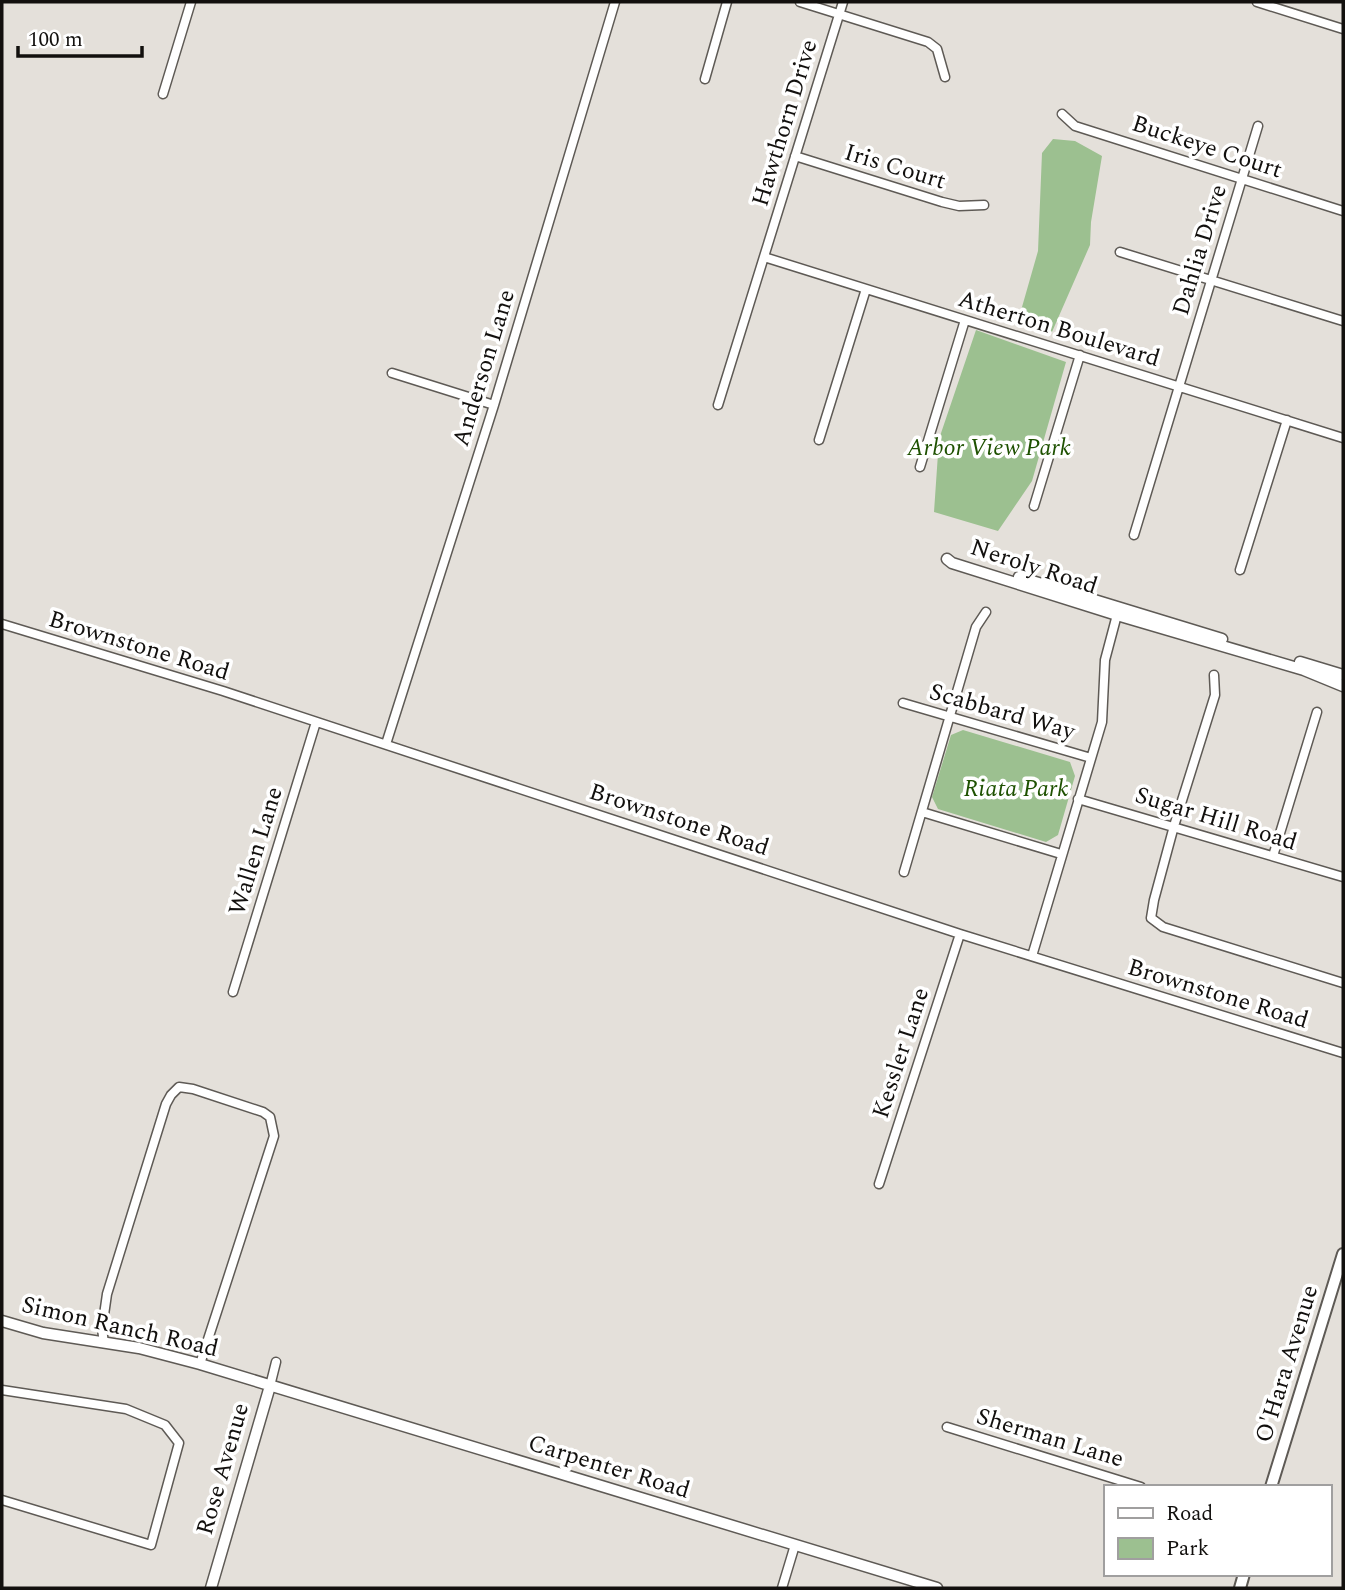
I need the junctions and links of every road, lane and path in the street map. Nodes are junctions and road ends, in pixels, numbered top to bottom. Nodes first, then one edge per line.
1 (191, 2) edge
2 (615, 2) edge
3 (727, 2) edge
4 (800, 2) edge
5 (843, 2) edge
6 (1257, 2) edge
7 (839, 14) junction
8 (1343, 29) edge
9 (944, 77) dead end
10 (705, 79) dead end
11 (163, 94) dead end
12 (1062, 114) dead end
13 (1258, 126) dead end
14 (795, 156) junction
15 (1242, 179) junction
16 (984, 205) dead end
17 (1343, 211) edge
18 (1120, 252) dead end
19 (764, 257) junction
20 (1211, 281) junction
21 (866, 289) junction
22 (965, 320) junction
23 (1343, 321) edge
24 (1080, 355) junction
25 (392, 373) dead end
26 (1179, 386) junction
27 (494, 405) junction
28 (718, 405) dead end
29 (1286, 420) junction
30 (1343, 438) edge
31 (819, 440) dead end
32 (920, 467) dead end
33 (1034, 506) dead end
34 (1134, 535) dead end
35 (1240, 570) dead end
36 (1118, 611) junction
37 (986, 612) dead end
38 (2, 624) edge
39 (1214, 675) dead end
40 (1343, 675) edge
41 (1343, 686) edge
42 (903, 703) dead end
43 (1317, 712) dead end
44 (950, 716) junction
45 (316, 722) junction
46 (386, 744) junction
47 (1091, 758) junction
48 (1078, 799) junction
49 (922, 812) junction
50 (1174, 826) junction
51 (1061, 854) junction
52 (1273, 856) junction
53 (904, 872) dead end
54 (1343, 877) edge
55 (960, 934) junction
56 (1032, 956) junction
57 (1343, 983) edge
58 (233, 992) dead end
59 (1343, 1053) edge
60 (879, 1184) dead end
61 (1343, 1254) edge
62 (2, 1321) edge
63 (104, 1343) junction
64 (276, 1362) dead end
65 (200, 1364) junction
66 (270, 1386) junction
67 (2, 1390) edge
68 (947, 1427) dead end
69 (1135, 1485) edge
70 (1272, 1485) edge
71 (3, 1503) edge
72 (795, 1545) junction
73 (211, 1588) edge
74 (782, 1588) edge
75 (937, 1588) edge

1 - 11 street
2 - 27 street, Anderson Lane
3 - 10 street
4 - 7 street
5 - 7 street, Hawthorn Drive
6 - 8 street
7 - 9 street
7 - 14 street, Hawthorn Drive
12 - 15 street, Buckeye Court
13 - 15 street, Dahlia Drive
14 - 16 street, Iris Court
14 - 19 street, Hawthorn Drive
15 - 17 street, Buckeye Court
15 - 20 street, Dahlia Drive
18 - 20 street
19 - 21 street, Atherton Boulevard
19 - 28 street, Hawthorn Drive
20 - 23 street
20 - 26 street, Dahlia Drive
21 - 22 street, Atherton Boulevard
21 - 31 street
22 - 24 street, Atherton Boulevard
22 - 32 street
24 - 26 street, Atherton Boulevard
24 - 33 street
25 - 27 street
26 - 29 street, Atherton Boulevard
26 - 34 street, Dahlia Drive
27 - 46 street, Anderson Lane
29 - 30 street, Atherton Boulevard
29 - 35 street
36 - 36 street, Neroly Road
36 - 40 street, Neroly Road
36 - 41 street, Neroly Road
36 - 47 street
37 - 44 street
38 - 45 street, Brownstone Road
39 - 50 street
42 - 44 street, Scabbard Way
43 - 52 street
44 - 47 street, Scabbard Way
44 - 49 street
45 - 46 street, Brownstone Road
45 - 58 street, Wallen Lane
46 - 55 street, Brownstone Road
47 - 48 street
48 - 50 street, Sugar Hill Road
48 - 51 street
49 - 51 street
49 - 53 street
50 - 52 street, Sugar Hill Road
50 - 57 street
51 - 56 street
52 - 54 street, Sugar Hill Road
55 - 56 street, Brownstone Road
55 - 60 street, Kessler Lane
56 - 59 street, Brownstone Road
61 - 70 main road, O'Hara Avenue
62 - 63 street, Simon Ranch Road
63 - 65 street, Simon Ranch Road
63 - 65 street
64 - 66 street, Rose Avenue
65 - 66 street, Simon Ranch Road
66 - 72 street, Carpenter Road
66 - 73 street, Rose Avenue
67 - 71 street
68 - 69 street, Sherman Lane
72 - 74 street
72 - 75 street, Carpenter Road

